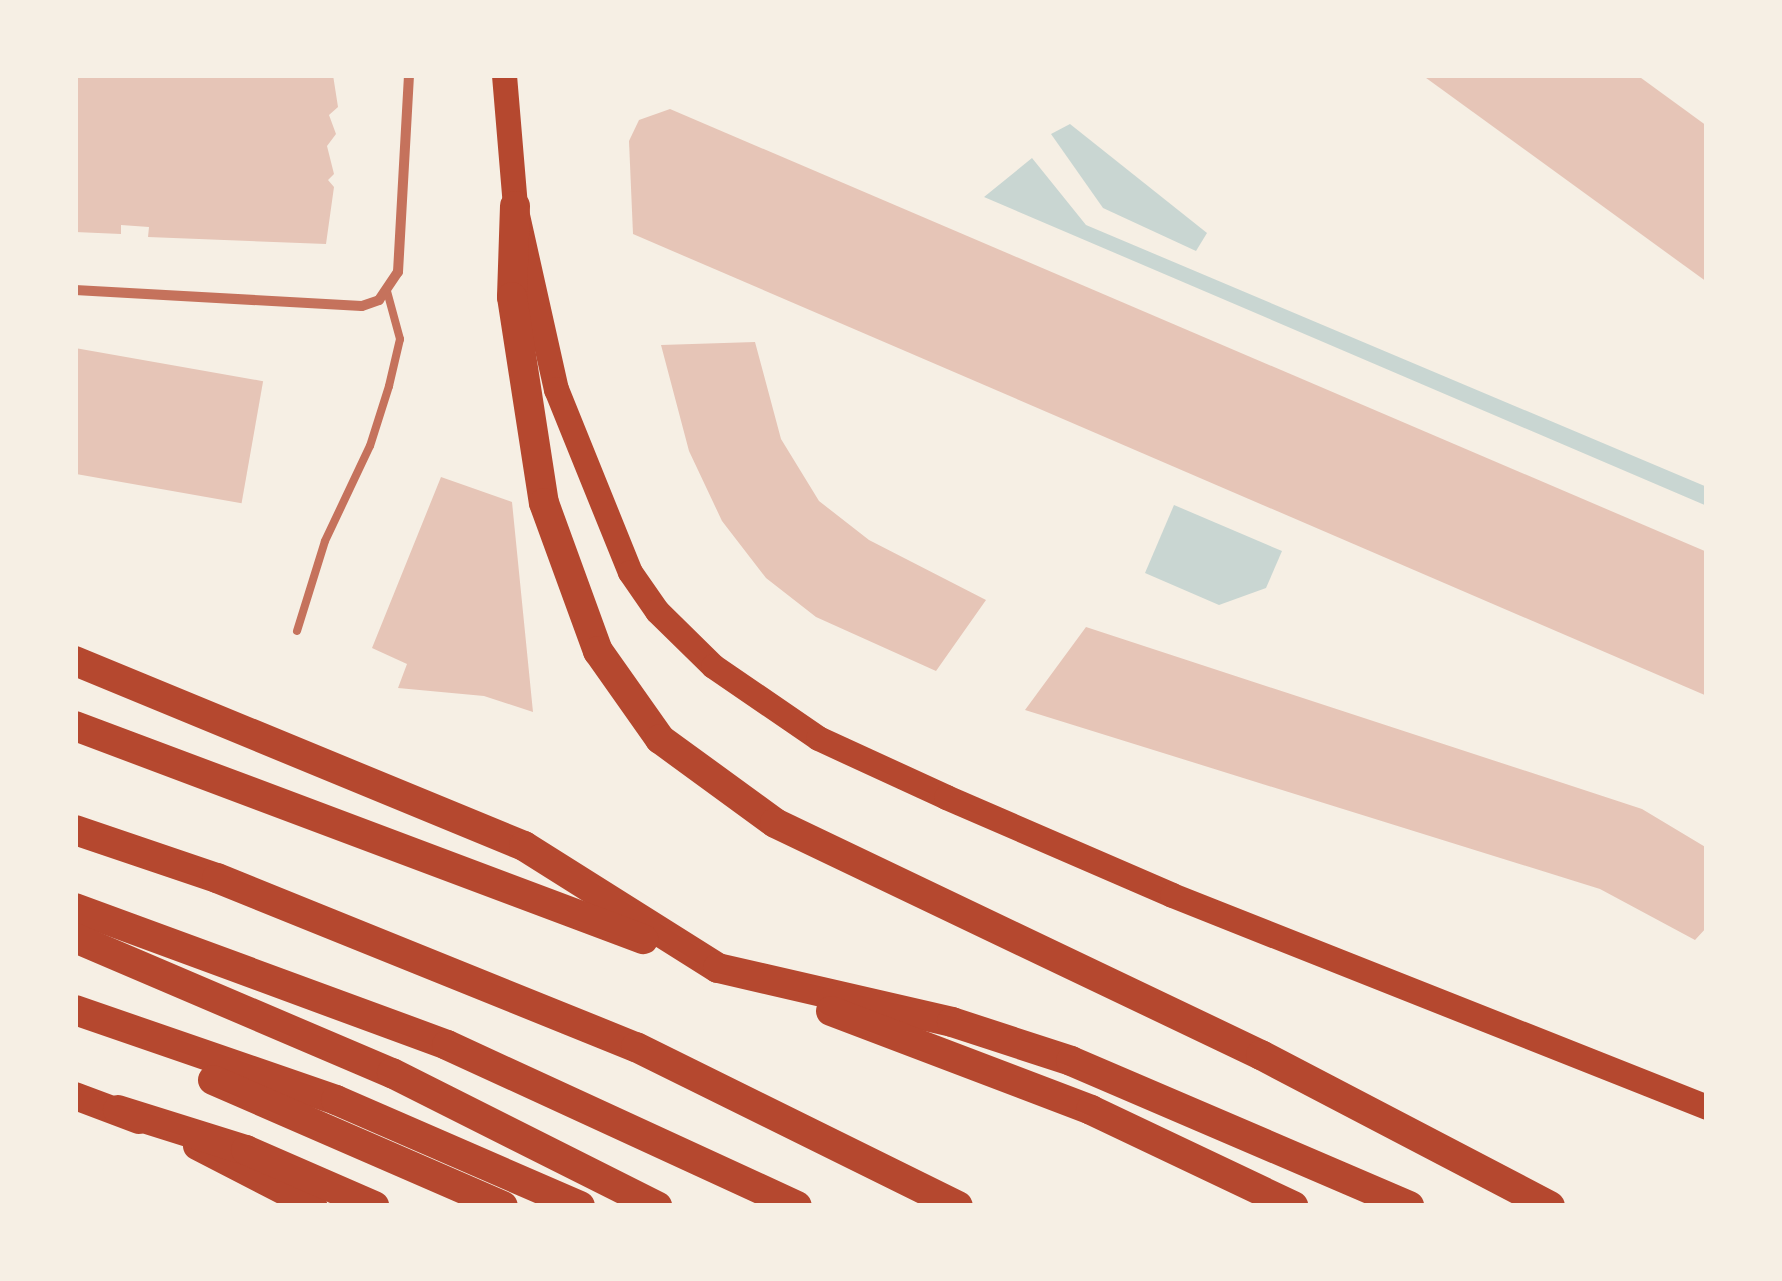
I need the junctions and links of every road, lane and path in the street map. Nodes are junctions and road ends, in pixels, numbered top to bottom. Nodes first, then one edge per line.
1 (409, 75) edge
2 (504, 75) edge
3 (515, 206) junction
4 (75, 290) edge
5 (387, 292) junction
6 (296, 631) dead end
7 (75, 661) edge
8 (75, 726) edge
9 (75, 830) edge
10 (75, 908) edge
11 (75, 938) edge
12 (718, 968) junction
13 (75, 1012) edge
14 (75, 1096) edge
15 (1707, 1107) edge
16 (118, 1110) junction
17 (314, 1206) edge
18 (374, 1206) edge
19 (503, 1206) edge
20 (580, 1206) edge
21 (657, 1206) edge
22 (797, 1206) edge
23 (958, 1206) edge
24 (1293, 1206) edge
25 (1409, 1206) edge
26 (1550, 1206) edge

1 - 5 street
2 - 3 main road
3 - 15 main road
3 - 26 highway
4 - 5 street
5 - 6 lane
7 - 12 highway
8 - 12 highway
9 - 23 highway
10 - 22 highway
11 - 21 highway
12 - 24 highway
12 - 25 highway
13 - 19 highway
13 - 20 highway
14 - 16 highway
16 - 17 highway
16 - 18 highway

